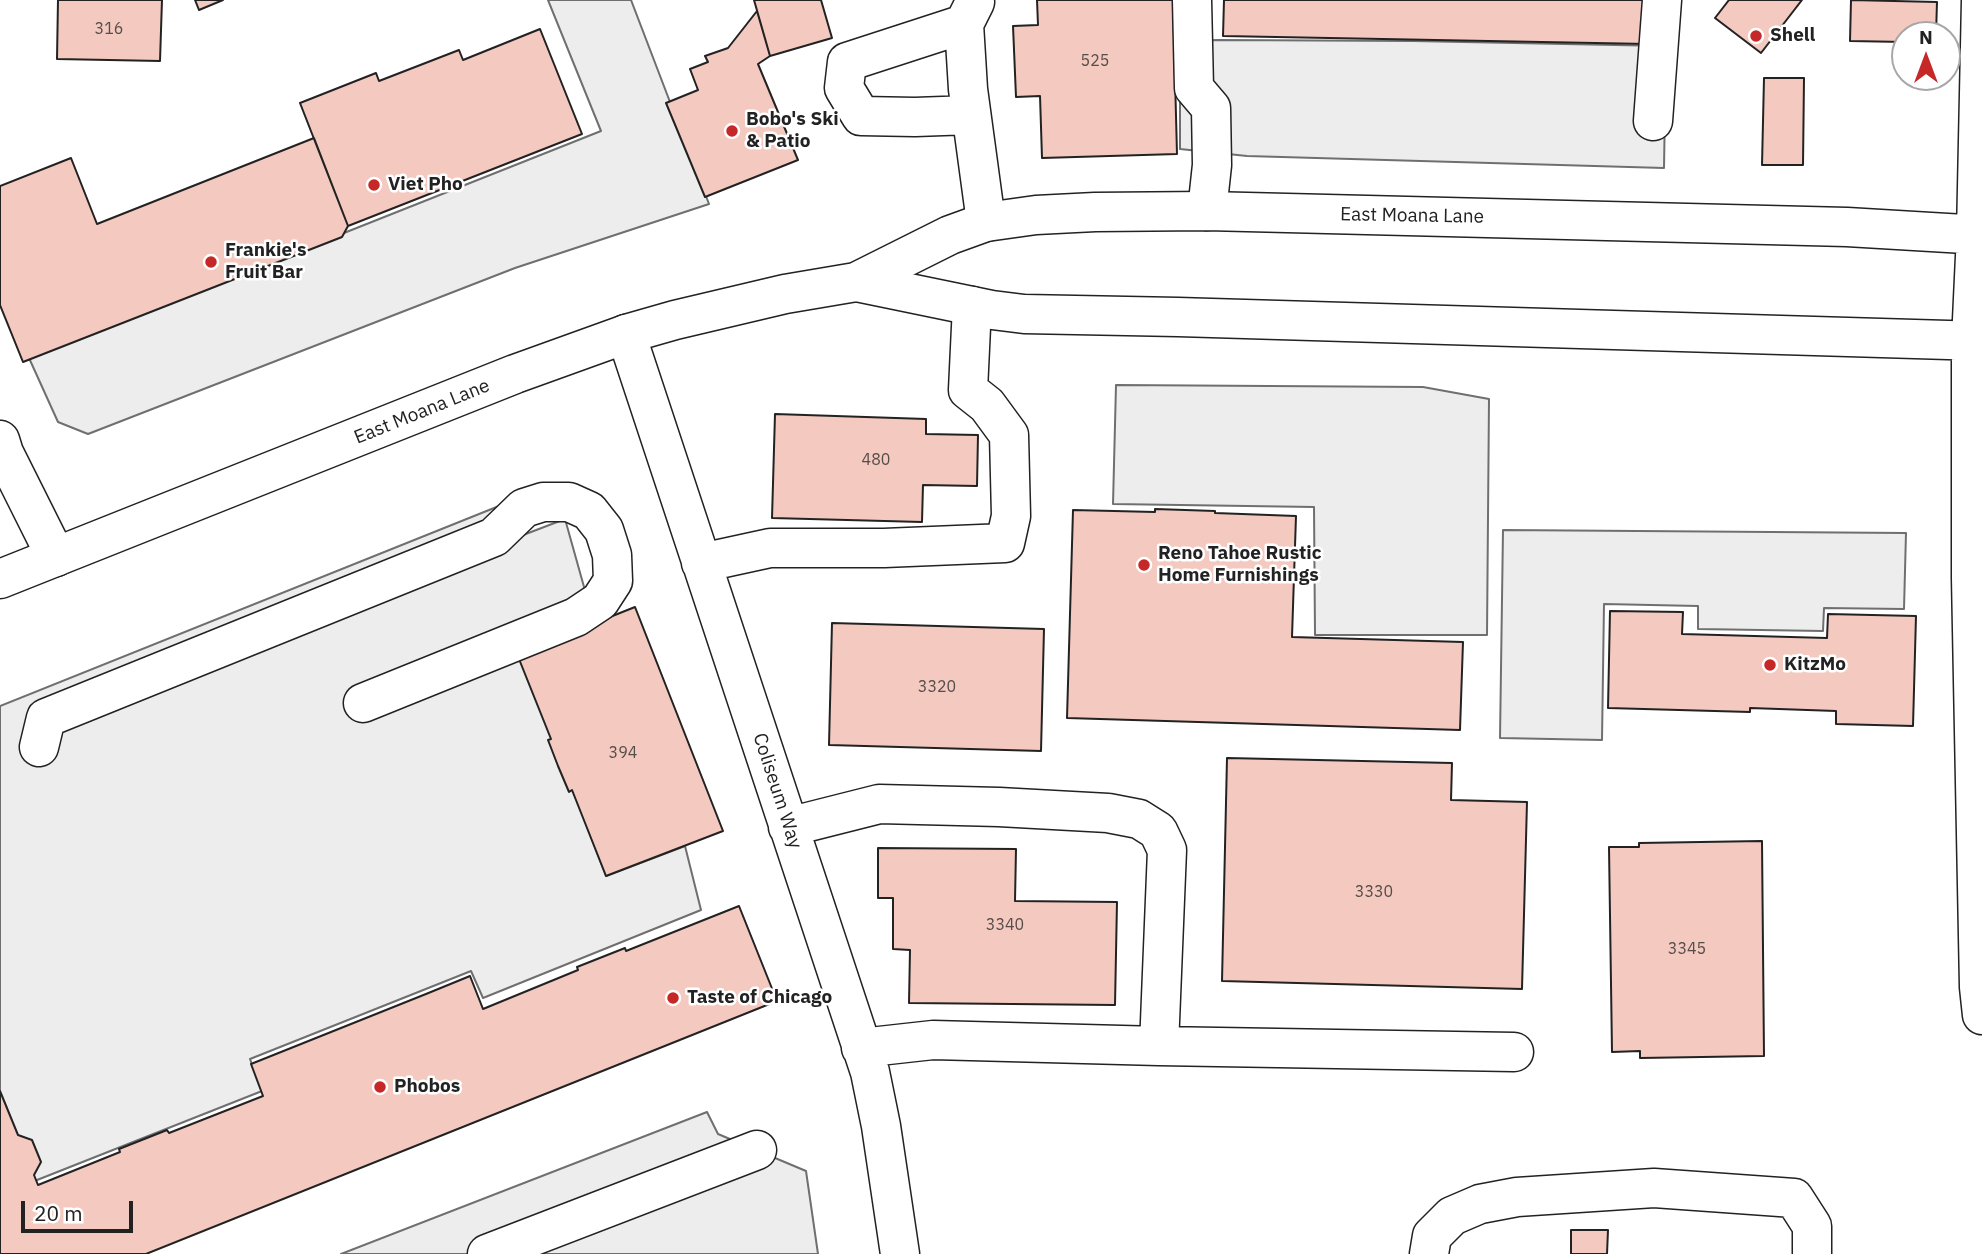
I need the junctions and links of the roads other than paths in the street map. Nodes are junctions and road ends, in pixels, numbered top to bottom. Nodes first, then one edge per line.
1 (1192, 0) edge
2 (1662, 0) edge
3 (1981, 0) edge
4 (970, 12) edge
5 (971, 115) junction
6 (1653, 121) dead end
7 (1207, 211) junction
8 (986, 222) junction
9 (1979, 235) edge
10 (856, 282) junction
11 (972, 306) junction
12 (626, 334) junction
13 (1977, 341) edge
14 (0, 440) edge
15 (56, 557) junction
16 (701, 563) junction
17 (0, 579) edge
18 (363, 703) dead end
19 (39, 747) dead end
20 (788, 827) junction
21 (1982, 1015) edge
22 (1159, 1046) junction
23 (861, 1048) junction
24 (1514, 1052) dead end
25 (757, 1150) dead end
26 (487, 1254) edge
27 (900, 1254) edge
28 (1429, 1254) edge
29 (1812, 1254) edge

1 - 7 main road
2 - 6 main road
3 - 9 main road
4 - 5 main road
4 - 5 main road
5 - 8 main road
7 - 8 main road, East Moana Lane
7 - 9 main road, East Moana Lane
8 - 10 main road, East Moana Lane
9 - 13 main road
10 - 11 main road, East Moana Lane
10 - 12 main road, East Moana Lane
11 - 13 main road, East Moana Lane
11 - 16 main road
12 - 15 main road, East Moana Lane
12 - 16 main road, Coliseum Way
13 - 21 main road
14 - 15 main road
15 - 17 main road, East Moana Lane
16 - 20 main road, Coliseum Way
18 - 19 main road
20 - 22 main road
20 - 23 main road, Coliseum Way
22 - 23 main road
22 - 24 main road
23 - 27 main road, Coliseum Way
25 - 26 main road
28 - 29 main road

